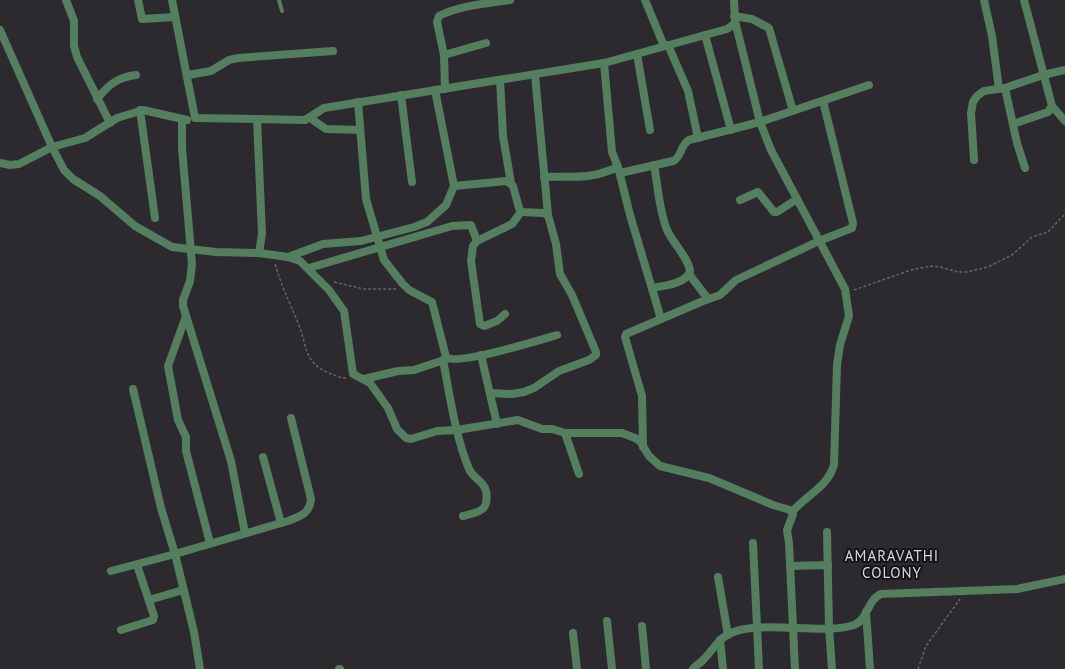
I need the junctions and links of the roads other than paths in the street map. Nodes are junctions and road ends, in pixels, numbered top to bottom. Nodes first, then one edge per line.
1 (66, 0) edge
2 (138, 0) edge
3 (172, 0) edge
4 (279, 0) edge
5 (510, 0) edge
6 (645, 0) edge
7 (734, 0) edge
8 (984, 0) edge
9 (1024, 0) edge
10 (282, 11) dead end
11 (175, 17) junction
12 (735, 18) junction
13 (0, 30) edge
14 (705, 35) junction
15 (486, 43) dead end
16 (666, 45) junction
17 (333, 51) dead end
18 (637, 54) junction
19 (444, 55) junction
20 (604, 63) junction
21 (1065, 70) edge
22 (136, 75) dead end
23 (188, 75) junction
24 (535, 75) junction
25 (1043, 75) junction
26 (500, 80) junction
27 (869, 85) dead end
28 (1002, 88) junction
29 (445, 89) junction
30 (434, 90) junction
31 (401, 95) junction
32 (97, 99) junction
33 (823, 101) junction
34 (358, 102) junction
35 (1052, 106) junction
36 (140, 110) junction
37 (793, 111) junction
38 (195, 118) junction
39 (310, 118) junction
40 (182, 119) junction
41 (257, 119) junction
42 (1065, 121) edge
43 (760, 122) junction
44 (110, 123) junction
45 (1013, 124) junction
46 (360, 130) junction
47 (650, 130) dead end
48 (731, 130) junction
49 (698, 138) junction
50 (52, 147) junction
51 (974, 160) dead end
52 (0, 163) edge
53 (654, 165) junction
54 (1025, 168) dead end
55 (619, 170) junction
56 (544, 177) junction
57 (412, 182) dead end
58 (511, 183) junction
59 (454, 186) junction
60 (740, 200) dead end
61 (797, 200) junction
62 (521, 212) junction
63 (548, 215) junction
64 (155, 218) dead end
65 (377, 237) junction
66 (477, 240) junction
67 (819, 241) junction
68 (380, 247) junction
69 (191, 249) junction
70 (259, 253) junction
71 (288, 257) junction
72 (309, 268) junction
73 (690, 274) junction
74 (652, 288) junction
75 (708, 299) junction
76 (505, 314) dead end
77 (186, 316) junction
78 (661, 319) junction
79 (557, 335) dead end
80 (481, 355) junction
81 (445, 360) junction
82 (364, 379) junction
83 (133, 389) dead end
84 (490, 393) junction
85 (291, 418) dead end
86 (497, 424) junction
87 (457, 430) junction
88 (566, 433) junction
89 (643, 447) junction
90 (263, 457) dead end
91 (579, 474) dead end
92 (792, 512) junction
93 (463, 516) dead end
94 (281, 522) junction
95 (827, 532) dead end
96 (245, 533) junction
97 (210, 543) junction
98 (753, 543) dead end
99 (175, 554) junction
100 (137, 565) junction
101 (828, 565) junction
102 (790, 566) junction
103 (111, 571) dead end
104 (718, 577) dead end
105 (1065, 579) edge
106 (183, 590) junction
107 (149, 600) junction
108 (866, 612) junction
109 (607, 621) dead end
110 (642, 626) dead end
111 (794, 628) junction
112 (829, 628) junction
113 (756, 629) junction
114 (121, 630) dead end
115 (573, 633) dead end
116 (728, 635) junction
117 (720, 640) junction
118 (200, 669) edge
119 (577, 669) edge
120 (612, 669) edge
121 (646, 669) edge
122 (693, 669) edge
123 (723, 669) edge
124 (760, 669) edge
125 (794, 669) edge
126 (832, 669) edge
127 (870, 669) edge

1 - 32 street
2 - 11 street
3 - 11 street
4 - 10 lane
5 - 19 street
6 - 16 street
7 - 12 street
8 - 28 street
9 - 25 street
11 - 23 street
12 - 14 street
12 - 37 street
12 - 43 street
13 - 50 street
14 - 16 street
14 - 48 street
15 - 19 street
16 - 18 street
16 - 49 street
17 - 23 street
18 - 20 street
18 - 47 street
19 - 29 street
20 - 24 street
20 - 55 street
21 - 25 street
22 - 32 street
23 - 38 street
24 - 26 street
24 - 56 street
25 - 28 street
25 - 35 street
26 - 29 street
26 - 58 street
27 - 33 street
28 - 45 street
28 - 51 street
29 - 30 street
30 - 31 street
30 - 59 street
31 - 34 street
31 - 57 street
32 - 44 street
33 - 37 street
33 - 67 street
34 - 39 street
34 - 46 street
35 - 42 street
35 - 45 street
36 - 40 street
36 - 44 street
36 - 64 street
37 - 43 street
38 - 40 street
38 - 41 street
39 - 41 street
39 - 46 street
40 - 69 street
41 - 70 street
43 - 48 street
43 - 61 street
44 - 50 street
45 - 54 street
46 - 65 street
48 - 49 street
49 - 53 street
50 - 52 street
50 - 69 street
53 - 55 street
53 - 73 street
55 - 56 street
55 - 74 street
56 - 63 street
58 - 59 street
58 - 62 street
59 - 65 street
60 - 61 street
61 - 67 street
62 - 63 street
62 - 66 street
63 - 84 street
65 - 68 street
65 - 71 street
66 - 68 street
66 - 76 street
67 - 75 street
67 - 92 street
68 - 72 street
68 - 81 street
69 - 70 street
69 - 77 street
70 - 71 street
71 - 72 street
72 - 82 street
73 - 74 street
73 - 75 street
74 - 78 street
75 - 78 street
77 - 96 street
77 - 97 street
78 - 89 street
79 - 80 street
80 - 81 street
80 - 84 street
81 - 82 street
81 - 87 street
82 - 87 street
83 - 99 street
84 - 86 street
85 - 94 street
86 - 87 street
86 - 88 street
87 - 93 street
88 - 89 street
88 - 91 street
89 - 92 street
90 - 94 street
92 - 102 street
94 - 96 street
95 - 101 street
96 - 97 street
97 - 99 street
98 - 113 street
99 - 100 street
99 - 106 street
100 - 103 street
100 - 107 street
101 - 102 street
101 - 112 street
102 - 111 street
104 - 116 street
105 - 108 street
106 - 107 street
106 - 118 street
107 - 114 street
108 - 112 street
108 - 127 street
109 - 120 street
110 - 121 street
111 - 112 street
111 - 113 street
111 - 125 street
112 - 126 street
113 - 116 street
113 - 124 street
115 - 119 street
116 - 117 street
117 - 122 street
117 - 123 street

